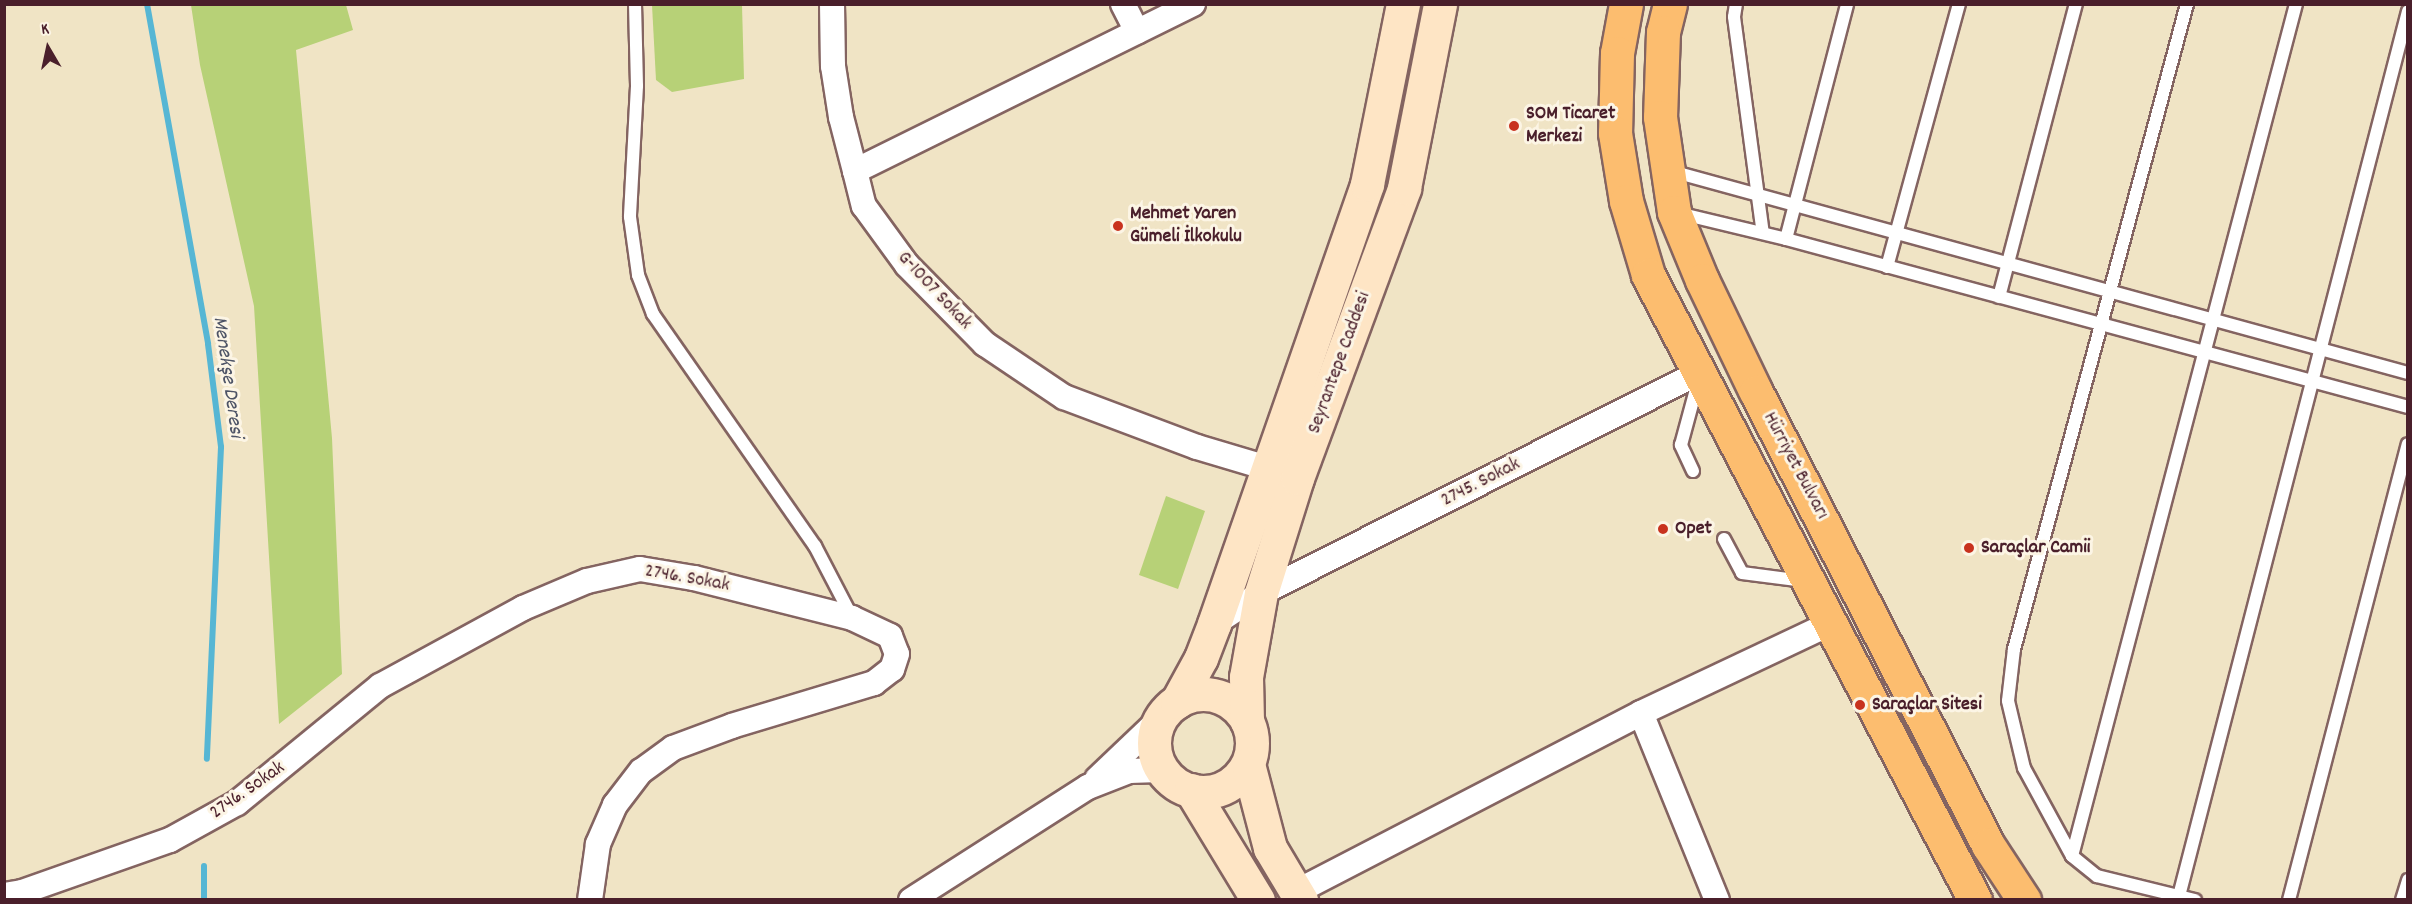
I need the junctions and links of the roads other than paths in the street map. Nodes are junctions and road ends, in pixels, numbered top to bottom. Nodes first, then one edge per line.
1 (635, 4) edge
2 (832, 4) edge
3 (1123, 4) edge
4 (1193, 4) edge
5 (1403, 4) edge
6 (1440, 4) edge
7 (1626, 4) edge
8 (1670, 4) edge
9 (1736, 4) edge
10 (1846, 4) edge
11 (1959, 4) edge
12 (2076, 4) edge
13 (2187, 4) edge
14 (2296, 4) edge
15 (2408, 11) edge
16 (1137, 32) junction
17 (1669, 170) junction
18 (855, 171) junction
19 (1756, 195) junction
20 (1793, 205) junction
21 (1674, 212) junction
22 (1763, 233) junction
23 (1896, 233) junction
24 (1786, 239) junction
25 (2007, 263) junction
26 (1887, 267) junction
27 (2111, 291) junction
28 (1998, 297) junction
29 (2213, 320) junction
30 (2102, 324) junction
31 (2320, 349) junction
32 (2205, 352) junction
33 (1701, 372) junction
34 (2408, 373) edge
35 (2312, 381) junction
36 (2408, 407) edge
37 (2408, 444) edge
38 (1267, 468) junction
39 (1693, 471) dead end
40 (1298, 478) junction
41 (1724, 539) dead end
42 (1806, 581) junction
43 (1261, 594) junction
44 (852, 618) junction
45 (1214, 624) junction
46 (1829, 624) junction
47 (1169, 710) junction
48 (1641, 713) junction
49 (1247, 721) junction
50 (1248, 764) junction
51 (1178, 782) junction
52 (1088, 787) junction
53 (2072, 856) junction
54 (2408, 880) edge
55 (4, 895) edge
56 (1298, 896) edge
57 (2179, 896) junction
58 (590, 900) edge
59 (911, 900) edge
60 (1258, 900) edge
61 (1717, 900) edge
62 (1975, 900) edge
63 (2024, 900) edge
64 (2195, 900) edge
65 (2289, 900) edge
66 (2402, 900) edge

1 - 44 lane
2 - 18 street, G-1007 Sokak
3 - 16 street
4 - 16 street
5 - 38 main road, Seyrantepe Caddesi
6 - 40 main road, Seyrantepe Caddesi
7 - 33 main road, Hürriyet Bulvarı
8 - 17 main road, Hürriyet Bulvarı
9 - 19 lane
10 - 20 lane
11 - 23 lane
12 - 25 lane
13 - 27 lane
14 - 29 lane
15 - 31 lane
16 - 18 street
17 - 19 lane
17 - 21 main road, Hürriyet Bulvarı
18 - 38 street, G-1007 Sokak
19 - 20 lane
19 - 22 lane
20 - 23 lane
20 - 24 lane
21 - 22 lane
21 - 63 main road, Hürriyet Bulvarı
22 - 24 lane
23 - 25 lane
23 - 26 lane
24 - 26 lane
25 - 27 lane
25 - 28 lane
26 - 28 lane
27 - 29 lane
27 - 30 lane
28 - 30 lane
29 - 31 lane
29 - 32 lane
30 - 32 lane
30 - 53 lane
31 - 34 lane
31 - 35 lane
32 - 35 lane
32 - 53 lane
33 - 39 lane
33 - 42 main road, Hürriyet Bulvarı
33 - 43 street, 2745. Sokak
35 - 36 lane
35 - 57 lane
37 - 65 lane
38 - 40 street, G-1007 Sokak
38 - 45 main road, Seyrantepe Caddesi
40 - 43 main road, Seyrantepe Caddesi
41 - 42 lane
42 - 46 main road, Hürriyet Bulvarı
43 - 45 street, 2745. Sokak
43 - 49 main road, Seyrantepe Caddesi
44 - 55 street, 2746. Sokak
44 - 58 street, 2746. Sokak
45 - 47 main road, Seyrantepe Caddesi
46 - 48 street
46 - 62 main road, Hürriyet Bulvarı
47 - 49 main road
47 - 51 main road
47 - 52 street
48 - 56 street
48 - 61 street
49 - 50 main road
50 - 51 main road
50 - 56 main road
51 - 52 street
51 - 60 main road
52 - 59 street
53 - 57 lane
54 - 66 lane
57 - 64 lane

